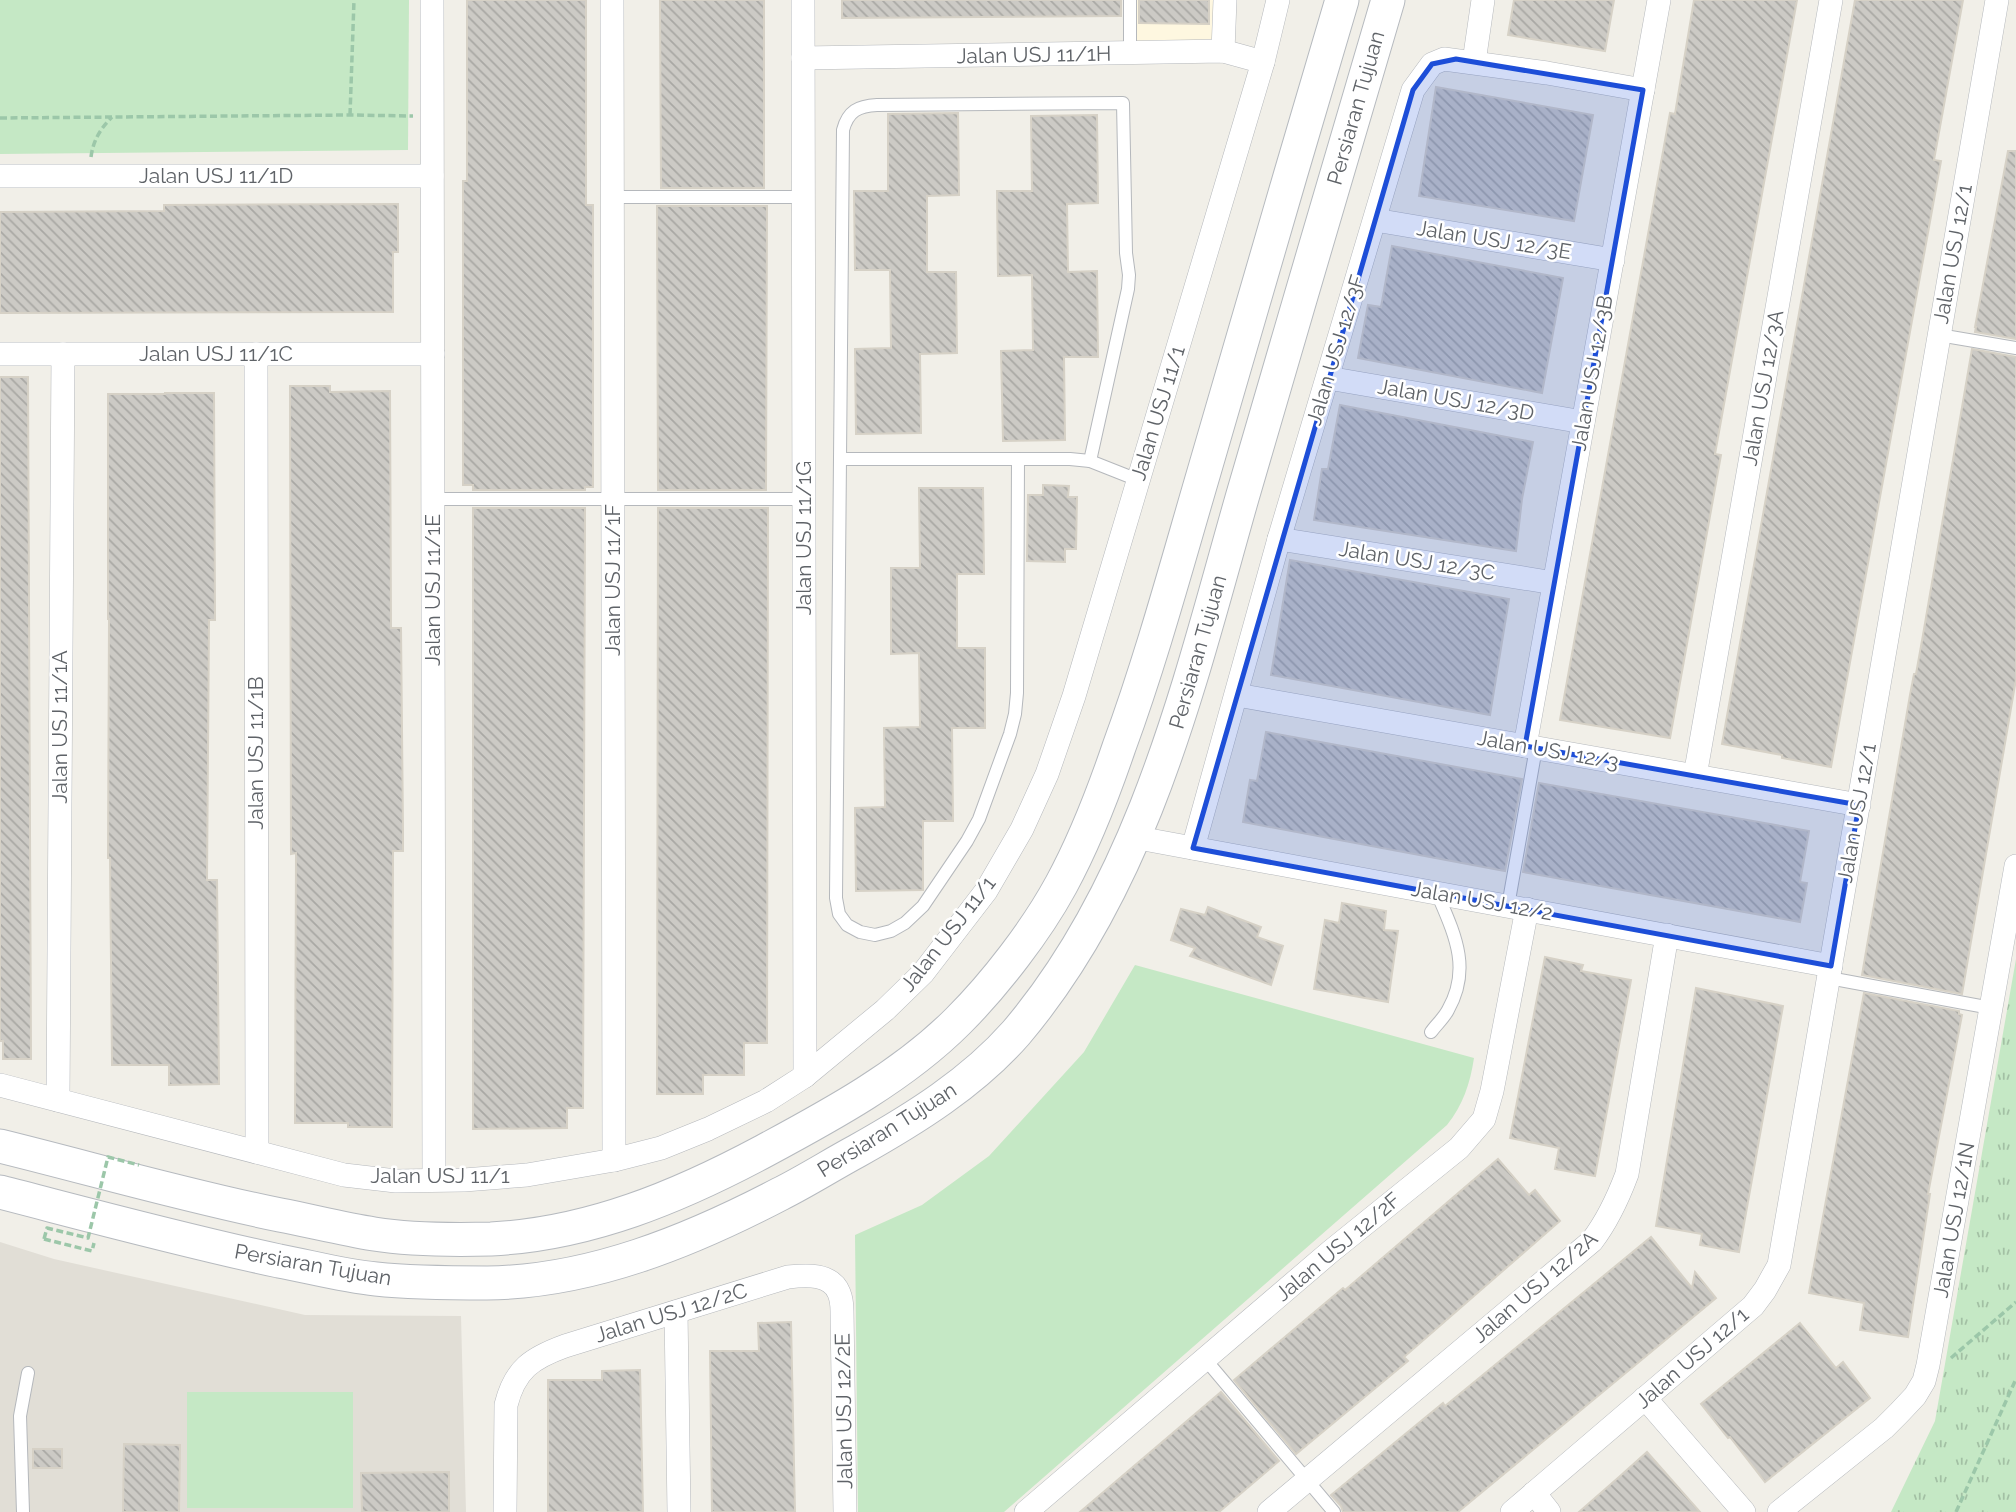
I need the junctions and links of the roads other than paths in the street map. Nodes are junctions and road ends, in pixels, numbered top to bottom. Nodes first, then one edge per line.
1 (432, 0) edge
2 (612, 0) edge
3 (803, 0) edge
4 (1130, 0) edge
5 (1225, 0) edge
6 (1278, 0) edge
7 (1342, 0) edge
8 (1388, 0) edge
9 (1483, 0) edge
10 (1659, 0) edge
11 (1831, 0) edge
12 (1997, 0) edge
13 (1223, 51) junction
14 (1130, 53) junction
15 (803, 58) junction
16 (1263, 62) junction
17 (1474, 62) junction
18 (1643, 90) junction
19 (0, 176) edge
20 (432, 176) junction
21 (613, 197) junction
22 (803, 197) junction
23 (1375, 220) junction
24 (1613, 260) junction
25 (1940, 335) junction
26 (2016, 348) edge
27 (0, 354) edge
28 (63, 354) junction
29 (256, 354) junction
30 (433, 354) junction
31 (1328, 378) junction
32 (1583, 422) junction
33 (840, 459) junction
34 (1018, 459) junction
35 (1090, 461) junction
36 (1138, 480) junction
37 (433, 499) junction
38 (613, 499) junction
39 (804, 499) junction
40 (1279, 540) junction
41 (1555, 583) junction
42 (1237, 695) junction
43 (1531, 747) junction
44 (1695, 776) junction
45 (1858, 805) junction
46 (1133, 837) junction
47 (1193, 848) junction
48 (2016, 866) edge
49 (1437, 893) junction
50 (1518, 908) junction
51 (1667, 935) junction
52 (1830, 972) junction
53 (1991, 1007) junction
54 (1431, 1032) dead end
55 (805, 1076) junction
56 (0, 1085) edge
57 (58, 1100) junction
58 (0, 1146) edge
59 (257, 1152) junction
60 (614, 1160) junction
61 (714, 1177) junction
62 (434, 1179) junction
63 (0, 1192) edge
64 (732, 1219) junction
65 (842, 1311) joint
66 (676, 1312) junction
67 (1205, 1359) junction
68 (28, 1373) dead end
69 (1645, 1398) junction
70 (1307, 1480) junction
71 (1534, 1493) junction
72 (23, 1512) edge
73 (505, 1512) edge
74 (679, 1512) edge
75 (845, 1512) edge
76 (1026, 1512) edge
77 (1269, 1512) edge
78 (1334, 1512) edge
79 (1512, 1512) edge
80 (1549, 1512) edge
81 (1744, 1512) edge
82 (1779, 1512) edge

1 - 20 street, Jalan USJ 11/1E
2 - 21 street, Jalan USJ 11/1F
3 - 15 street, Jalan USJ 11/1G
4 - 14 lane
5 - 13 street
6 - 16 street, Jalan USJ 11/1
7 - 61 main road, Persiaran Tujuan
8 - 46 main road, Persiaran Tujuan
9 - 17 street
10 - 18 street, Jalan USJ 12/3B
11 - 44 street, Jalan USJ 12/3A
12 - 25 street, Jalan USJ 12/1
13 - 14 street, Jalan USJ 11/1H
13 - 16 street, Jalan USJ 11/1H
14 - 15 street, Jalan USJ 11/1H
15 - 22 street, Jalan USJ 11/1G
16 - 36 street, Jalan USJ 11/1
17 - 18 street, Jalan USJ 12/3F
17 - 23 street, Jalan USJ 12/3F
18 - 24 street, Jalan USJ 12/3B
19 - 20 street, Jalan USJ 11/1D
20 - 30 street, Jalan USJ 11/1E
21 - 22 lane
21 - 38 street, Jalan USJ 11/1F
22 - 39 street, Jalan USJ 11/1G
23 - 24 street, Jalan USJ 12/3E
23 - 31 street, Jalan USJ 12/3F
24 - 32 street, Jalan USJ 12/3B
25 - 26 lane
25 - 45 street, Jalan USJ 12/1
27 - 28 street, Jalan USJ 11/1C
28 - 29 street, Jalan USJ 11/1C
28 - 57 street, Jalan USJ 11/1A
29 - 30 street, Jalan USJ 11/1C
29 - 59 street, Jalan USJ 11/1B
30 - 37 street, Jalan USJ 11/1E
31 - 32 street, Jalan USJ 12/3D
31 - 40 street, Jalan USJ 12/3F
32 - 41 street, Jalan USJ 12/3B
33 - 34 lane
33 - 34 lane
33 - 35 lane
34 - 35 lane
35 - 36 lane
36 - 55 street, Jalan USJ 11/1
37 - 38 lane
37 - 62 street, Jalan USJ 11/1E
38 - 39 lane
38 - 60 street, Jalan USJ 11/1F
39 - 55 street, Jalan USJ 11/1G
40 - 41 street, Jalan USJ 12/3C
40 - 42 street, Jalan USJ 12/3F
41 - 43 street, Jalan USJ 12/3B
42 - 43 street, Jalan USJ 12/3
42 - 47 street, Jalan USJ 12/3F
43 - 44 street, Jalan USJ 12/3
43 - 50 lane
44 - 45 street, Jalan USJ 12/3
45 - 52 street, Jalan USJ 12/1
46 - 47 street, Jalan USJ 12/2
46 - 64 main road, Persiaran Tujuan
47 - 49 street, Jalan USJ 12/2
48 - 53 street, Jalan USJ 12/1N
49 - 50 street, Jalan USJ 12/2
49 - 54 lane
50 - 51 street, Jalan USJ 12/2
50 - 67 street, Jalan USJ 12/2F
51 - 52 street, Jalan USJ 12/2
51 - 70 street, Jalan USJ 12/2A
52 - 53 lane
52 - 69 street, Jalan USJ 12/1
53 - 82 street, Jalan USJ 12/1N
55 - 60 street, Jalan USJ 11/1
56 - 57 street, Jalan USJ 11/1
57 - 59 street, Jalan USJ 11/1
58 - 61 main road, Persiaran Tujuan
59 - 62 street, Jalan USJ 11/1
60 - 62 street, Jalan USJ 11/1
61 - 64 main road
63 - 64 main road, Persiaran Tujuan
65 - 66 street, Jalan USJ 12/2C
65 - 75 street, Jalan USJ 12/2E
66 - 73 street, Jalan USJ 12/2C
66 - 74 street
67 - 70 lane
67 - 76 street, Jalan USJ 12/2F
68 - 72 lane
69 - 71 street, Jalan USJ 12/1
69 - 81 street
70 - 77 street, Jalan USJ 12/2A
70 - 78 lane
71 - 79 street, Jalan USJ 12/1
71 - 80 street

